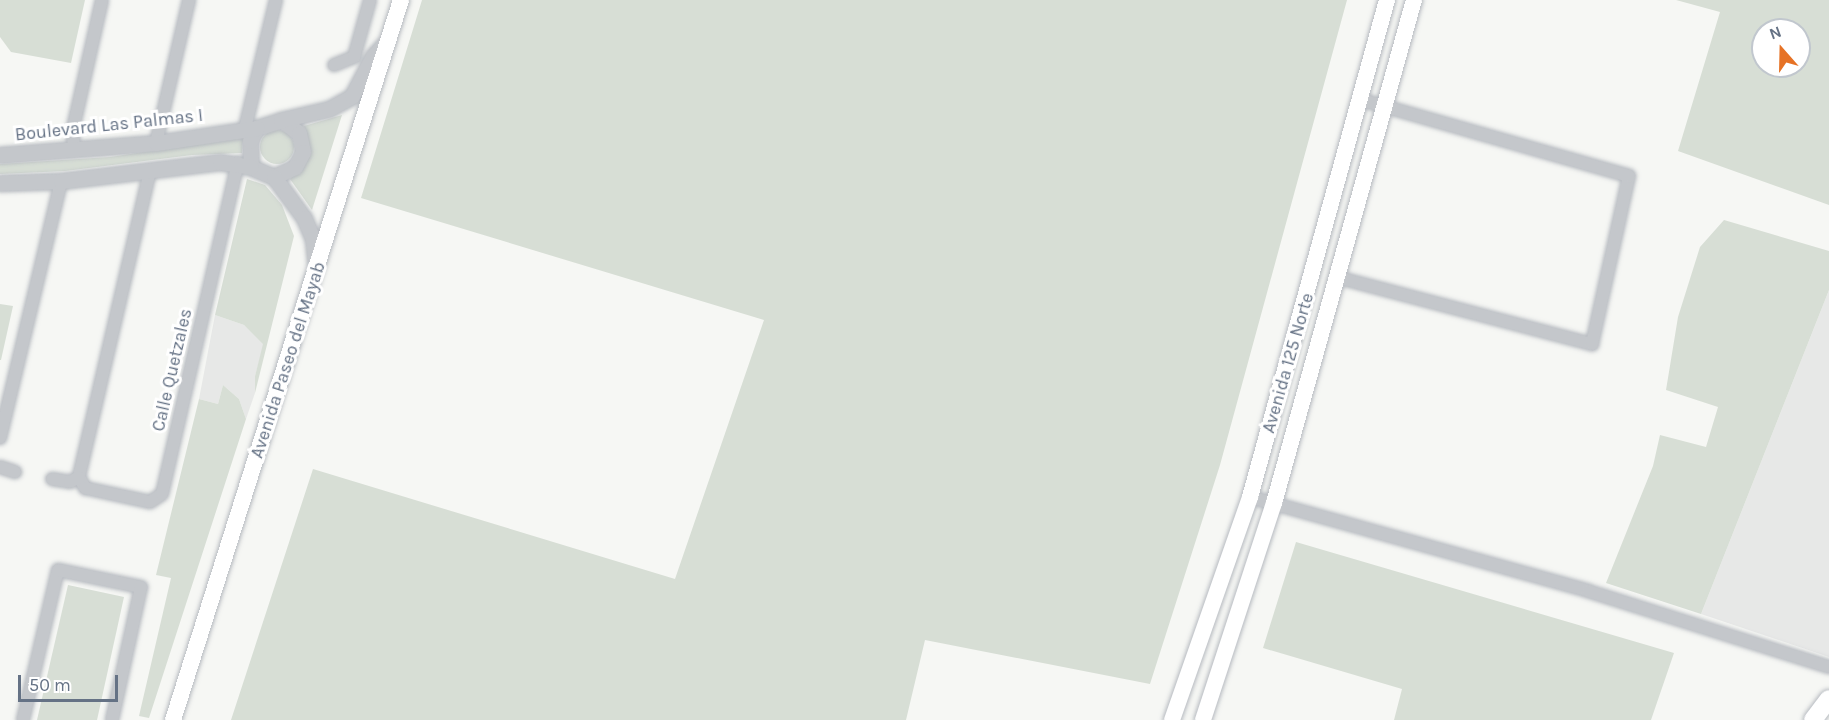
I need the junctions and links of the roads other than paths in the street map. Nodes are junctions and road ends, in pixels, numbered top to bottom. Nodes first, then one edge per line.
1 (102, 0) edge
2 (189, 0) edge
3 (276, 0) edge
4 (370, 0) edge
5 (401, 0) edge
6 (1386, 0) edge
7 (1414, 0) edge
8 (387, 41) junction
9 (334, 65) dead end
10 (1362, 100) junction
11 (1386, 104) junction
12 (281, 120) junction
13 (251, 128) junction
14 (156, 144) junction
15 (75, 151) junction
16 (0, 155) edge
17 (245, 165) junction
18 (150, 171) junction
19 (274, 177) junction
20 (61, 181) junction
21 (0, 183) edge
22 (316, 275) junction
23 (1336, 277) junction
24 (0, 438) edge
25 (0, 467) edge
26 (15, 472) dead end
27 (79, 477) junction
28 (52, 479) dead end
29 (1250, 497) junction
30 (1274, 503) junction
31 (1829, 667) edge
32 (1829, 699) edge
33 (23, 720) edge
34 (112, 720) edge
35 (173, 720) edge
36 (1172, 720) edge
37 (1203, 720) edge
38 (1813, 720) edge

1 - 15 street
2 - 14 street
3 - 13 street
4 - 9 street
5 - 8 main road, Avenida Paseo del Mayab
6 - 10 main road, Avenida 125 Norte
7 - 11 main road, Avenida 125 Norte
8 - 12 street
8 - 22 main road, Avenida Paseo del Mayab
10 - 11 street
10 - 29 main road, Avenida 125 Norte
11 - 23 main road, Avenida 125 Norte
11 - 23 street
12 - 13 street
12 - 19 street
13 - 14 street, Boulevard Las Palmas I
13 - 17 street
14 - 15 street, Boulevard Las Palmas I
15 - 16 street, Boulevard Las Palmas I
17 - 18 street
17 - 19 street
17 - 27 street, Calle Quetzales
18 - 20 street
18 - 27 street
19 - 22 street
20 - 21 street
20 - 24 street
22 - 35 main road, Avenida Paseo del Mayab
23 - 30 main road, Avenida 125 Norte
25 - 26 street
27 - 28 street
29 - 30 street
29 - 36 main road, Avenida 125 Norte
30 - 31 street
30 - 37 main road, Avenida 125 Norte
32 - 38 main road
33 - 34 street

